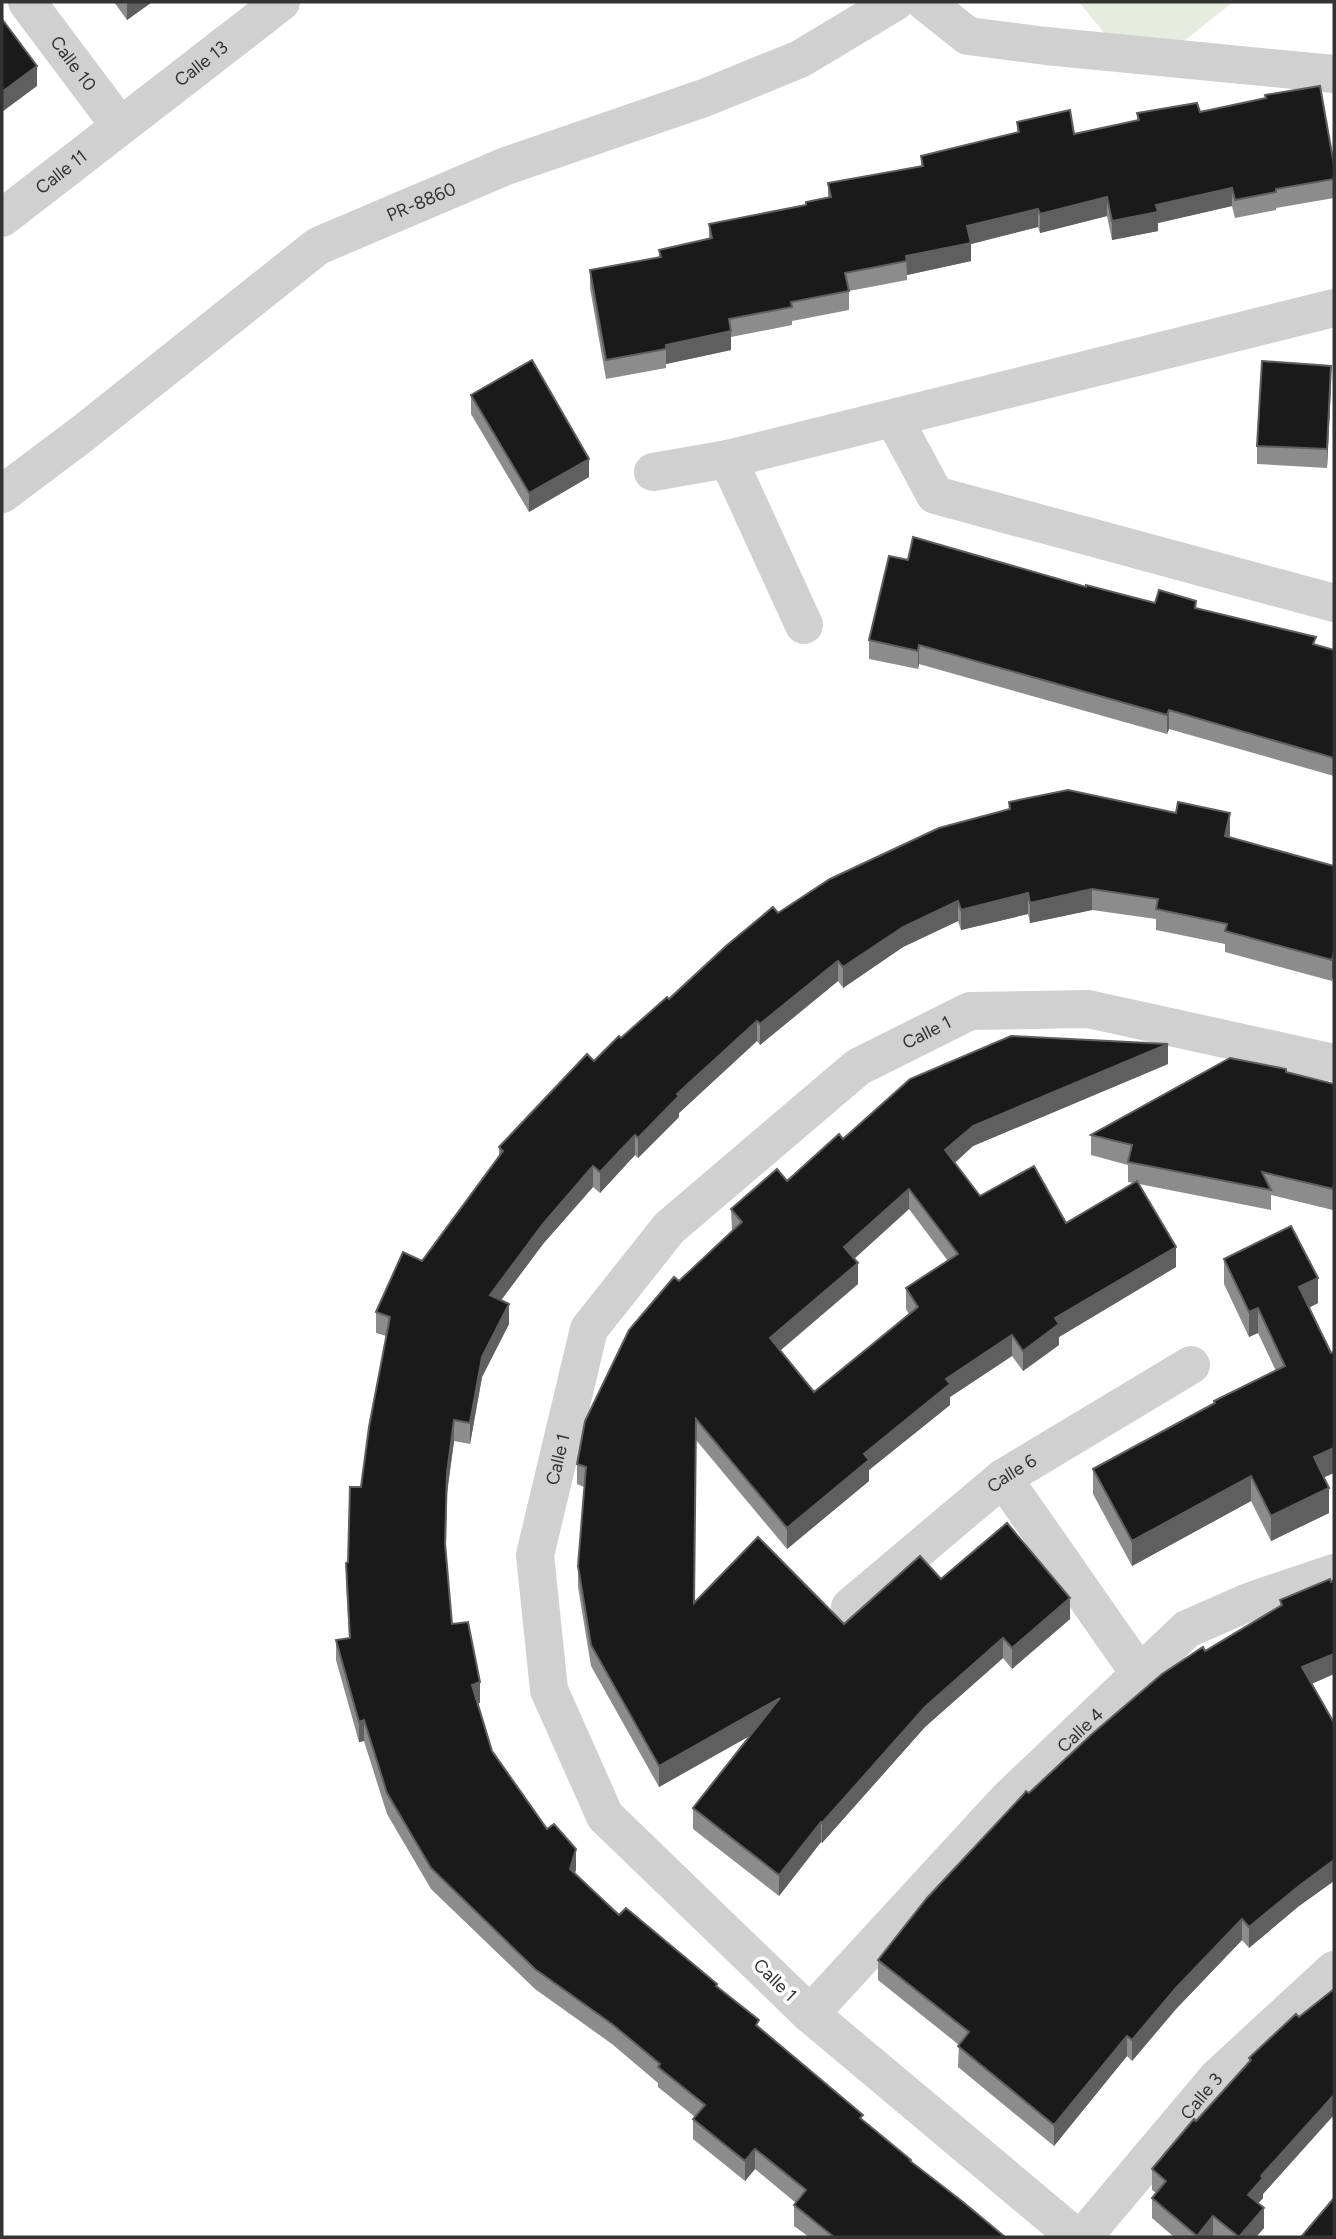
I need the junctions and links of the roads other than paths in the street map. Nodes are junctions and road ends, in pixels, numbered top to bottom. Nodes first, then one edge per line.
1 (27, 2) edge
2 (281, 2) edge
3 (895, 2) edge
4 (925, 2) edge
5 (1334, 74) edge
6 (120, 126) junction
7 (2, 218) edge
8 (1334, 308) edge
9 (894, 419) junction
10 (728, 459) junction
11 (653, 472) dead end
12 (2, 494) edge
13 (1334, 603) edge
14 (804, 625) dead end
15 (1334, 1063) edge
16 (1191, 1366) dead end
17 (1003, 1478) junction
18 (1334, 1573) edge
19 (850, 1607) dead end
20 (1139, 1673) junction
21 (1334, 1970) edge
22 (810, 2014) junction
23 (1076, 2237) edge
24 (1083, 2237) edge

1 - 6 street, Calle 10
2 - 6 street, Calle 13
3 - 12 street, PR-8860 / PR-8860
4 - 5 street
6 - 7 street, Calle 11
8 - 9 street
9 - 10 street
9 - 13 street
10 - 11 street
10 - 14 street
15 - 22 street, Calle 1
16 - 17 street, Calle 6
17 - 19 street, Calle 6
17 - 20 street
18 - 20 street, Calle 4
20 - 22 street, Calle 4
21 - 24 street, Calle 3
22 - 23 street, Calle 1

